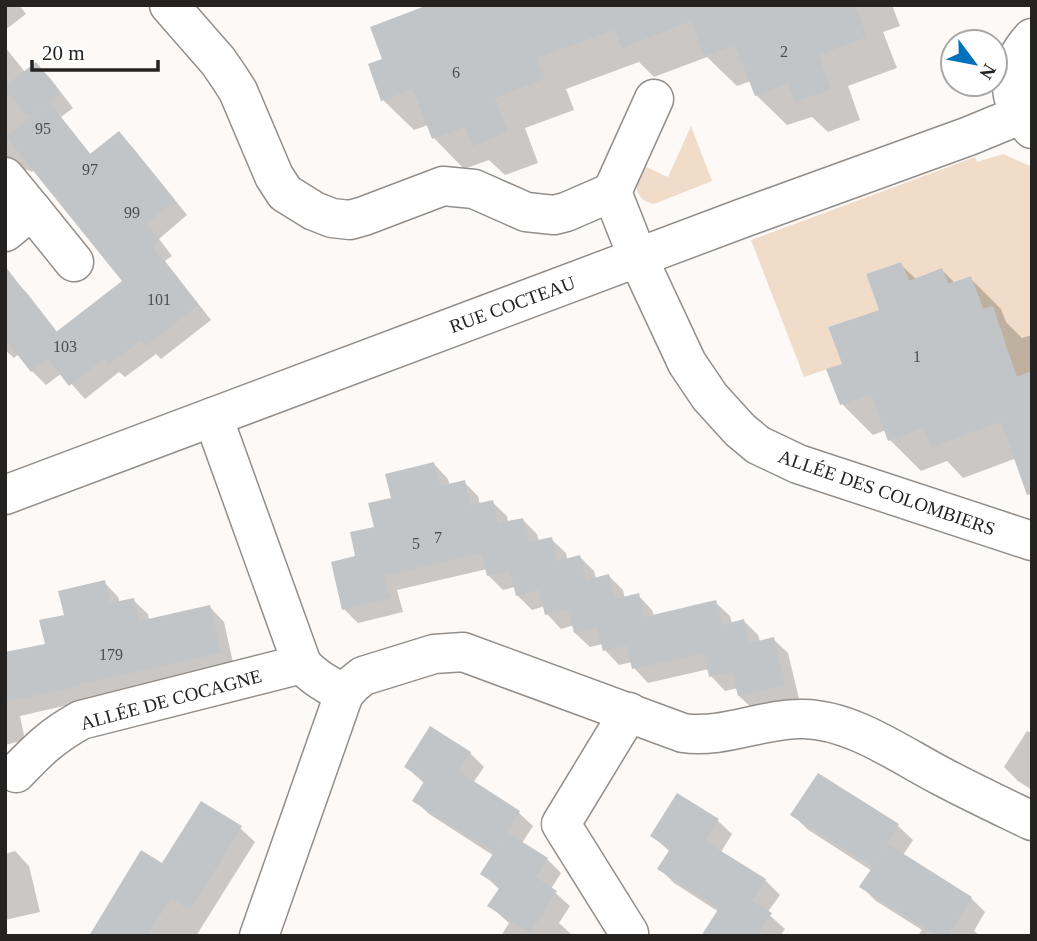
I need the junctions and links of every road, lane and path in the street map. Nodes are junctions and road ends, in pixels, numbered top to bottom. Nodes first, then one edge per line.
1 (170, 5) edge
2 (1032, 38) edge
3 (654, 99) dead end
4 (1026, 122) edge
5 (5, 177) edge
6 (612, 192) junction
7 (18, 221) edge
8 (638, 258) junction
9 (74, 262) dead end
10 (213, 417) junction
11 (5, 495) edge
12 (1032, 541) edge
13 (302, 664) junction
14 (344, 694) junction
15 (629, 712) junction
16 (16, 774) dead end
17 (1032, 821) edge
18 (629, 933) dead end
19 (260, 936) edge

1 - 6 street
2 - 4 street
3 - 6 street
4 - 8 street, RUE COCTEAU
5 - 7 street
6 - 8 street, ALLÉE DES COLOMBIERS
7 - 9 street
8 - 10 street, RUE COCTEAU
8 - 12 street, ALLÉE DES COLOMBIERS
10 - 11 street, RUE COCTEAU
10 - 13 street
13 - 14 street
13 - 16 street, ALLÉE DE COCAGNE
14 - 15 street
14 - 19 street
15 - 17 street
15 - 18 street

